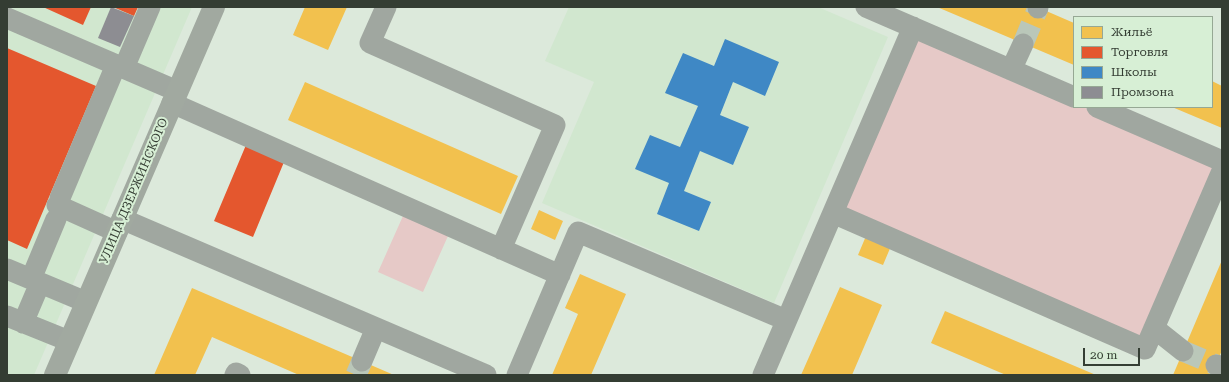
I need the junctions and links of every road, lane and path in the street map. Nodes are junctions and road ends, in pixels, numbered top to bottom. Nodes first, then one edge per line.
1 (150, 7) edge
2 (214, 7) edge
3 (386, 7) edge
4 (866, 7) edge
5 (7, 18) edge
6 (913, 27) junction
7 (1023, 44) tunnel mouth
8 (120, 66) junction
9 (1011, 70) junction
10 (175, 97) junction
11 (1073, 97) edge
12 (1099, 108) edge
13 (1222, 161) edge
14 (1222, 171) edge
15 (58, 207) junction
16 (833, 213) junction
17 (119, 225) junction
18 (501, 249) junction
19 (7, 269) edge
20 (560, 275) junction
21 (35, 281) junction
22 (86, 302) junction
23 (15, 320) edge
24 (786, 320) junction
25 (376, 328) junction
26 (1154, 328) junction
27 (69, 342) junction
28 (1183, 351) tunnel mouth
29 (362, 361) tunnel mouth
30 (55, 375) edge
31 (236, 375) edge
32 (240, 375) edge
33 (486, 375) edge
34 (517, 375) edge
35 (762, 375) edge

1 - 8 lane
2 - 10 main road, УЛИЦА ДЗЕРЖИНСКОГО
3 - 18 lane
4 - 6 lane
5 - 8 lane
6 - 9 lane
6 - 16 lane
7 - 9 lane
8 - 10 lane
8 - 15 lane
9 - 11 lane
10 - 17 main road, УЛИЦА ДЗЕРЖИНСКОГО
10 - 18 lane
12 - 13 lane
14 - 26 lane
15 - 17 lane
15 - 21 lane
16 - 24 lane
16 - 26 lane
17 - 22 main road, УЛИЦА ДЗЕРЖИНСКОГО
17 - 25 lane
18 - 20 lane
19 - 21 lane
20 - 24 lane
20 - 34 lane
21 - 22 lane
21 - 23 lane
22 - 27 main road, УЛИЦА ДЗЕРЖИНСКОГО
23 - 27 lane
24 - 35 lane
25 - 29 lane
25 - 33 lane
26 - 28 lane
27 - 30 main road, УЛИЦА ДЗЕРЖИНСКОГО
31 - 32 lane

